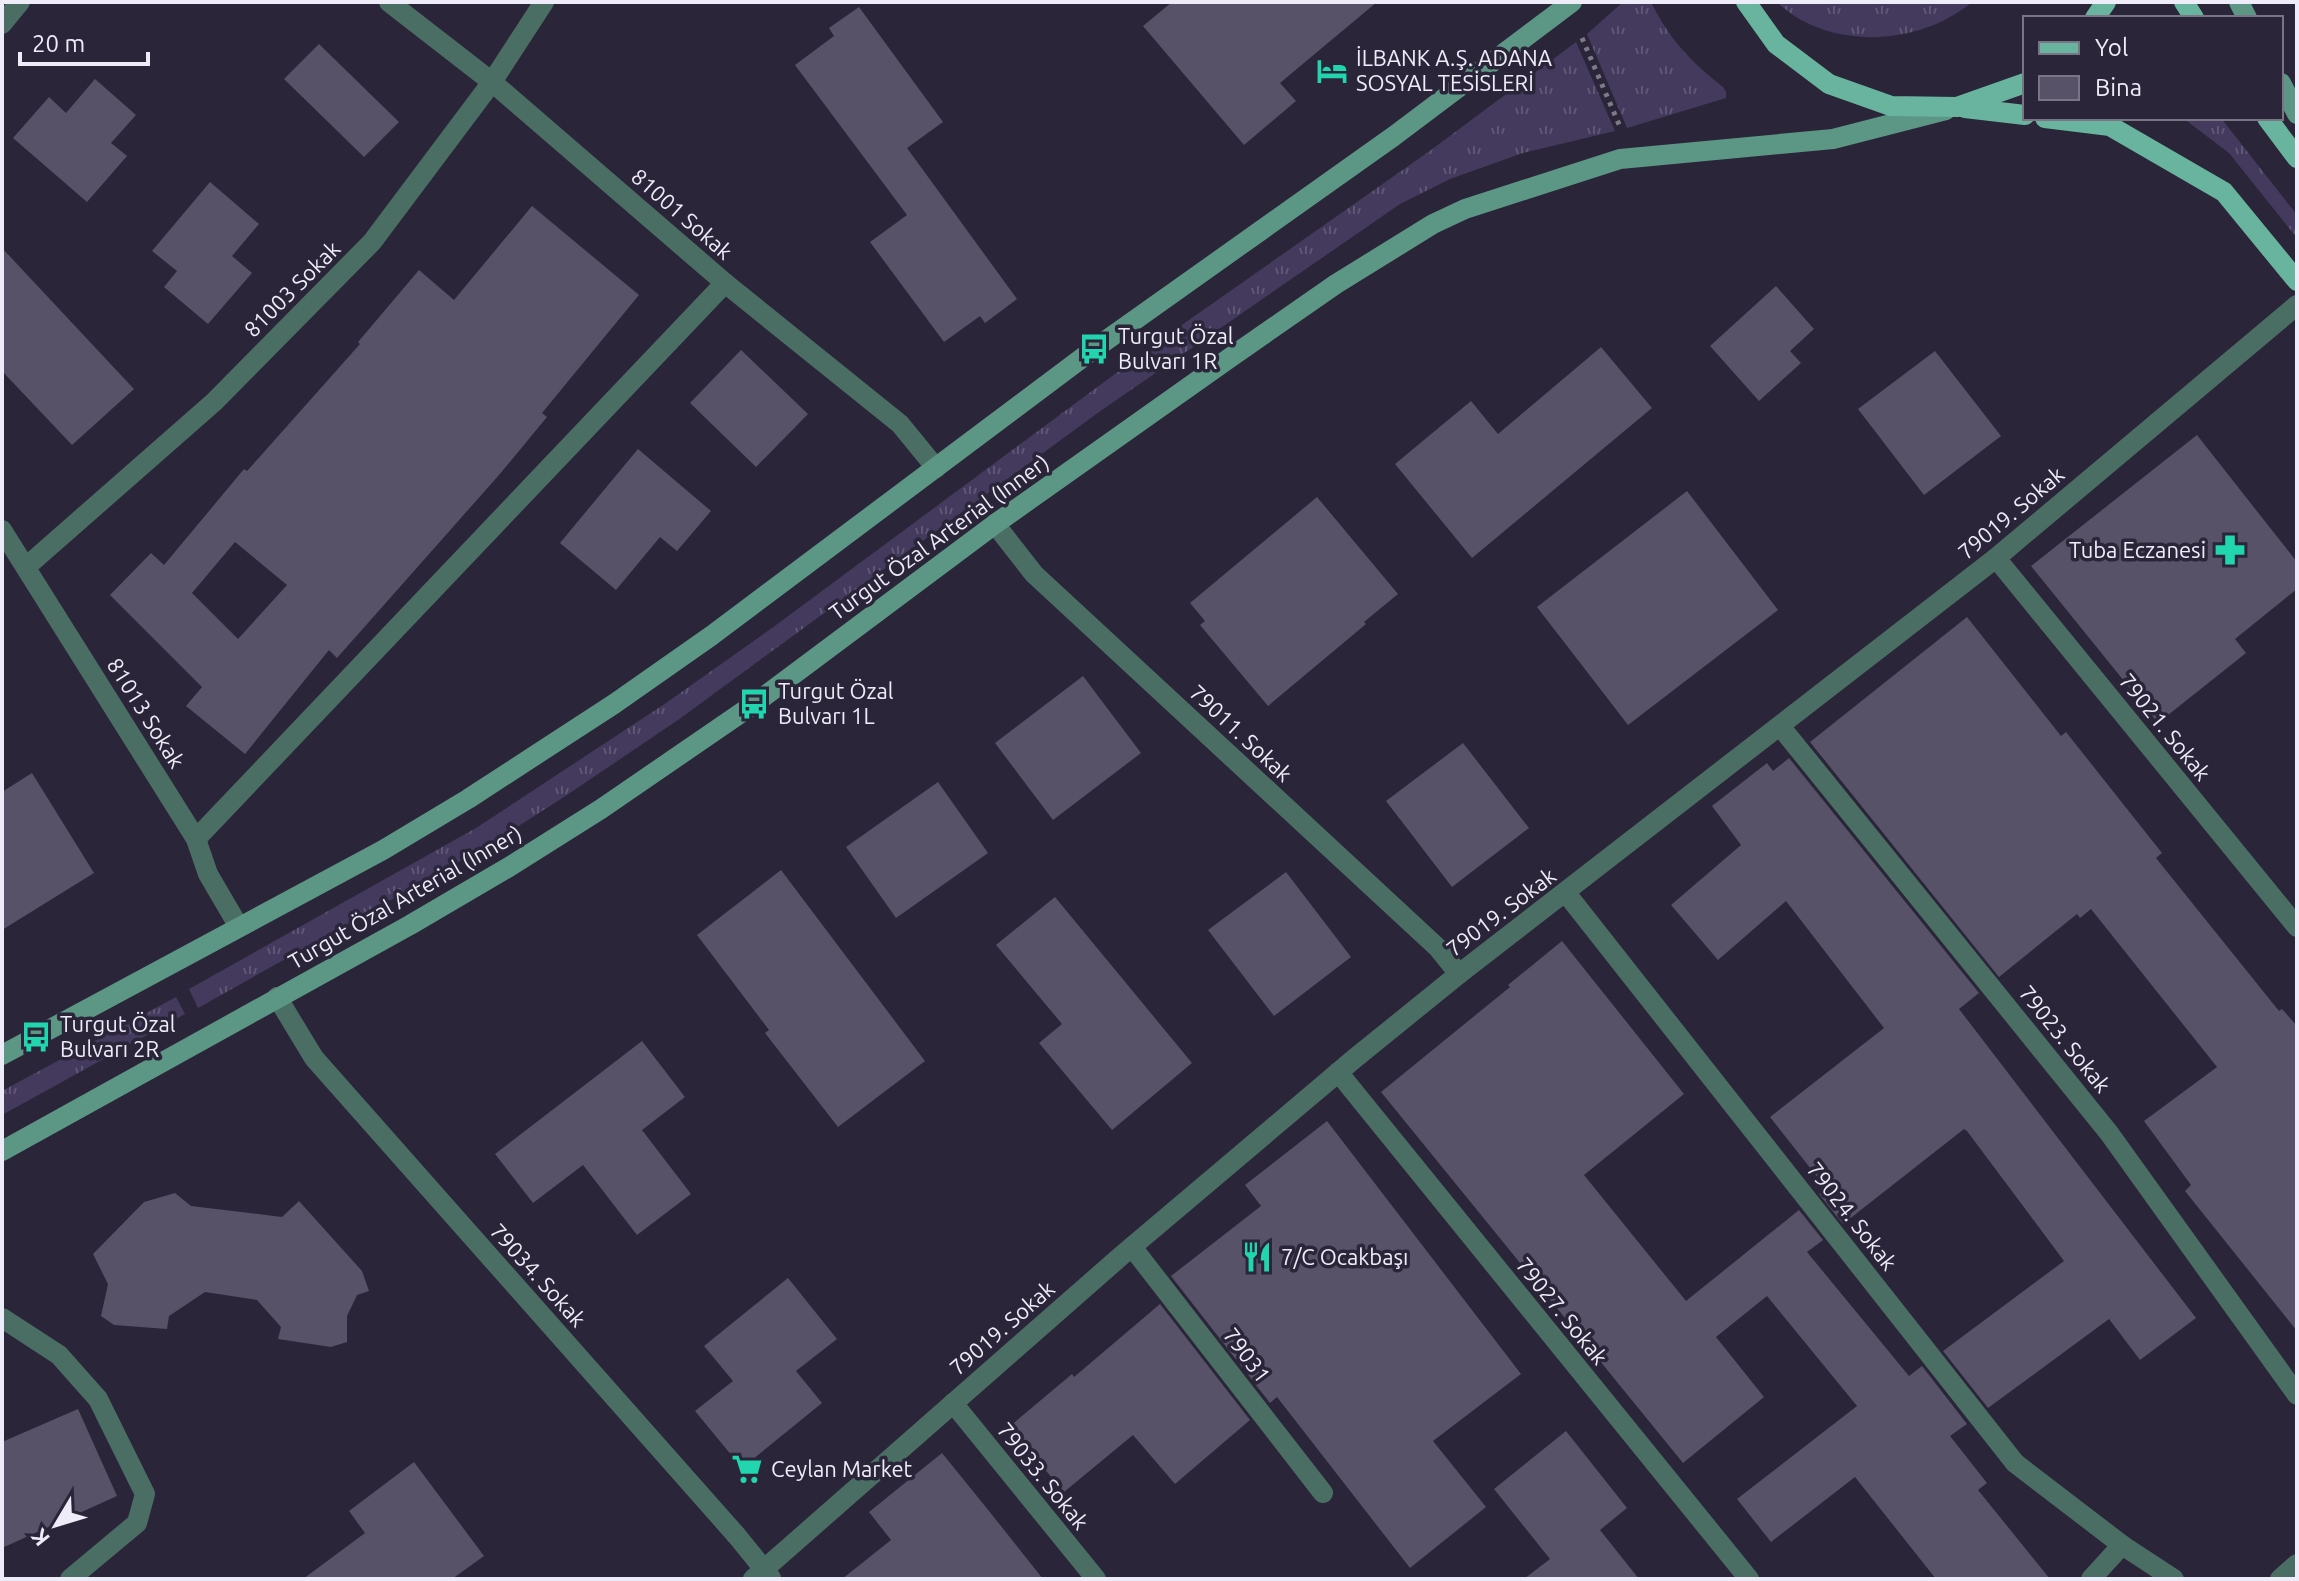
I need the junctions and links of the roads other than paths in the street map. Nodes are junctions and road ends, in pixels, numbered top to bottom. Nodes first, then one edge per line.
1 (20, 2) edge
2 (389, 2) edge
3 (544, 2) edge
4 (1572, 2) edge
5 (1746, 2) edge
6 (2, 24) edge
7 (492, 82) junction
8 (2023, 84) edge
9 (2283, 87) edge
10 (1957, 107) junction
11 (2297, 114) edge
12 (2023, 115) edge
13 (2061, 120) edge
14 (2268, 120) edge
15 (2297, 158) edge
16 (2297, 281) edge
17 (725, 283) junction
18 (2297, 305) edge
19 (936, 468) junction
20 (995, 524) junction
21 (2, 530) edge
22 (1996, 558) junction
23 (26, 567) junction
24 (1780, 726) junction
25 (196, 839) junction
26 (1566, 893) junction
27 (239, 927) junction
28 (2297, 927) edge
29 (1459, 974) junction
30 (277, 997) junction
31 (2, 1055) edge
32 (1338, 1072) junction
33 (2, 1151) edge
34 (1132, 1247) junction
35 (2, 1318) edge
36 (2297, 1395) edge
37 (953, 1403) junction
38 (1323, 1493) dead end
39 (2122, 1545) junction
40 (2297, 1564) edge
41 (763, 1576) edge
42 (70, 1579) edge
43 (1096, 1579) edge
44 (1749, 1579) edge
45 (2091, 1579) edge
46 (2174, 1579) edge
47 (2280, 1579) edge

1 - 6 street
2 - 7 street, 81001 Sokak
3 - 7 street, 81003 Sokak
4 - 19 main road
5 - 10 main road
7 - 17 street, 81001 Sokak
7 - 23 street, 81003 Sokak
8 - 10 main road
9 - 11 main road
10 - 12 main road
10 - 20 main road, Turgut Özal Arterial (Inner)
13 - 16 main road
14 - 15 main road
17 - 19 street, 81001 Sokak
17 - 25 street
18 - 22 street, 79019. Sokak
19 - 27 main road
20 - 29 street, 79011. Sokak
20 - 30 main road, Turgut Özal Arterial (Inner)
21 - 23 street, 81013 Sokak
22 - 24 street, 79019. Sokak
22 - 28 street, 79021. Sokak
23 - 25 street, 81013 Sokak
24 - 26 street, 79019. Sokak
24 - 36 street, 79023. Sokak
25 - 27 street, 81013 Sokak
26 - 29 street, 79019. Sokak
26 - 39 street, 79024. Sokak
27 - 31 main road
29 - 32 street, 79019. Sokak
30 - 33 main road, Turgut Özal Arterial (Inner)
30 - 41 street, 79034. Sokak
32 - 34 street, 79019. Sokak
32 - 44 street, 79027. Sokak
34 - 37 street, 79019. Sokak
34 - 38 street, 79031
35 - 42 street
37 - 41 street, 79019. Sokak
37 - 43 street, 79033. Sokak
39 - 45 street
39 - 46 street, 79024. Sokak
40 - 47 street

